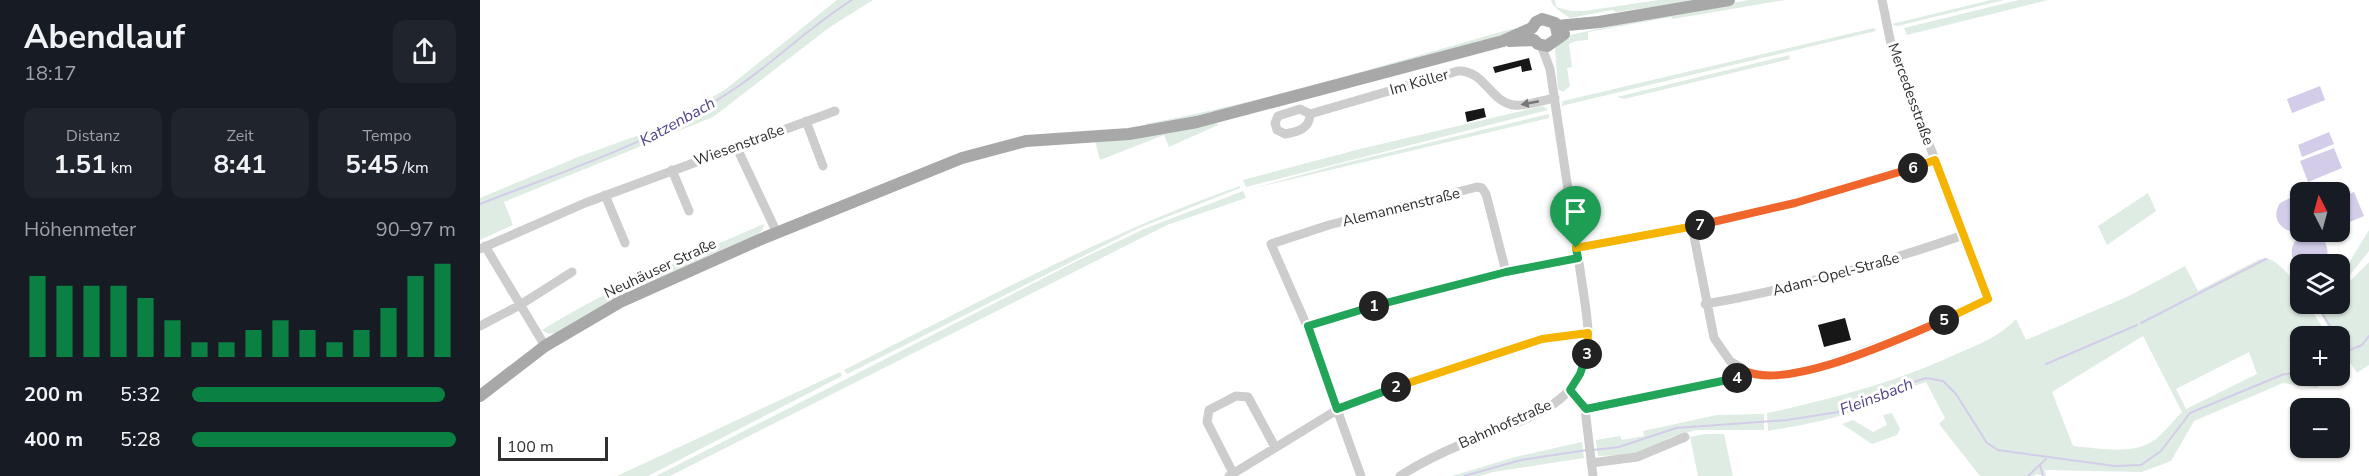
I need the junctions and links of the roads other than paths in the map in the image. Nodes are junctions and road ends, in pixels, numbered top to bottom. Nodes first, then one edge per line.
1 (1729, 0) edge
2 (1882, 0) edge
3 (1546, 37) junction
4 (1555, 98) junction
5 (835, 111) dead end
6 (1310, 114) dead end
7 (806, 122) junction
8 (736, 146) junction
9 (1935, 160) junction
10 (823, 166) dead end
11 (672, 170) junction
12 (605, 195) junction
13 (689, 211) dead end
14 (1692, 226) junction
15 (777, 233) junction
16 (1964, 235) junction
17 (625, 243) dead end
18 (483, 248) edge
19 (1576, 248) junction
20 (1578, 258) junction
21 (572, 272) dead end
22 (1506, 272) junction
23 (1706, 304) junction
24 (520, 305) junction
25 (480, 326) edge
26 (1308, 326) junction
27 (1588, 333) junction
28 (545, 346) junction
29 (1745, 371) junction
30 (1570, 390) junction
31 (480, 396) edge
32 (1337, 409) junction
33 (1586, 409) junction
34 (1685, 437) dead end
35 (1275, 447) junction
36 (1591, 460) junction
37 (1231, 475) edge
38 (1361, 476) edge
39 (1400, 476) edge
40 (1593, 476) edge

1 - 3 main road
2 - 9 street, Mercedesstraße
3 - 4 street, Bahnhofstraße
3 - 15 main road, Neuhäuser Straße
4 -> 6 street, Im Köller
4 - 19 street, Bahnhofstraße
5 - 7 street, Wiesenstraße
7 - 8 street, Wiesenstraße
7 - 10 street
8 - 11 street, Wiesenstraße
8 - 15 street
9 - 14 street
9 - 16 street, Mercedesstraße
11 - 12 street, Wiesenstraße
11 - 13 street
12 - 17 street
12 - 18 street, Wiesenstraße
14 - 19 street
14 - 23 street
15 - 28 main road, Neuhäuser Straße
16 - 23 street, Adam-Opel-Straße
16 - 29 street, Mercedesstraße
18 - 24 street
19 - 20 street, Bahnhofstraße
20 - 22 street
20 - 27 street, Bahnhofstraße
21 - 24 street
22 - 26 street
22 - 26 street, Alemannenstraße
23 - 29 street
24 - 25 street
24 - 28 street
26 - 32 street
27 - 30 street, Bahnhofstraße
27 - 32 street
28 - 31 main road, Neuhäuser Straße
29 - 33 street
30 - 33 street
30 - 39 street, Bahnhofstraße
32 - 35 street
32 - 38 street
33 - 36 street
34 - 36 street
35 - 37 street
35 - 37 street
36 - 40 street

